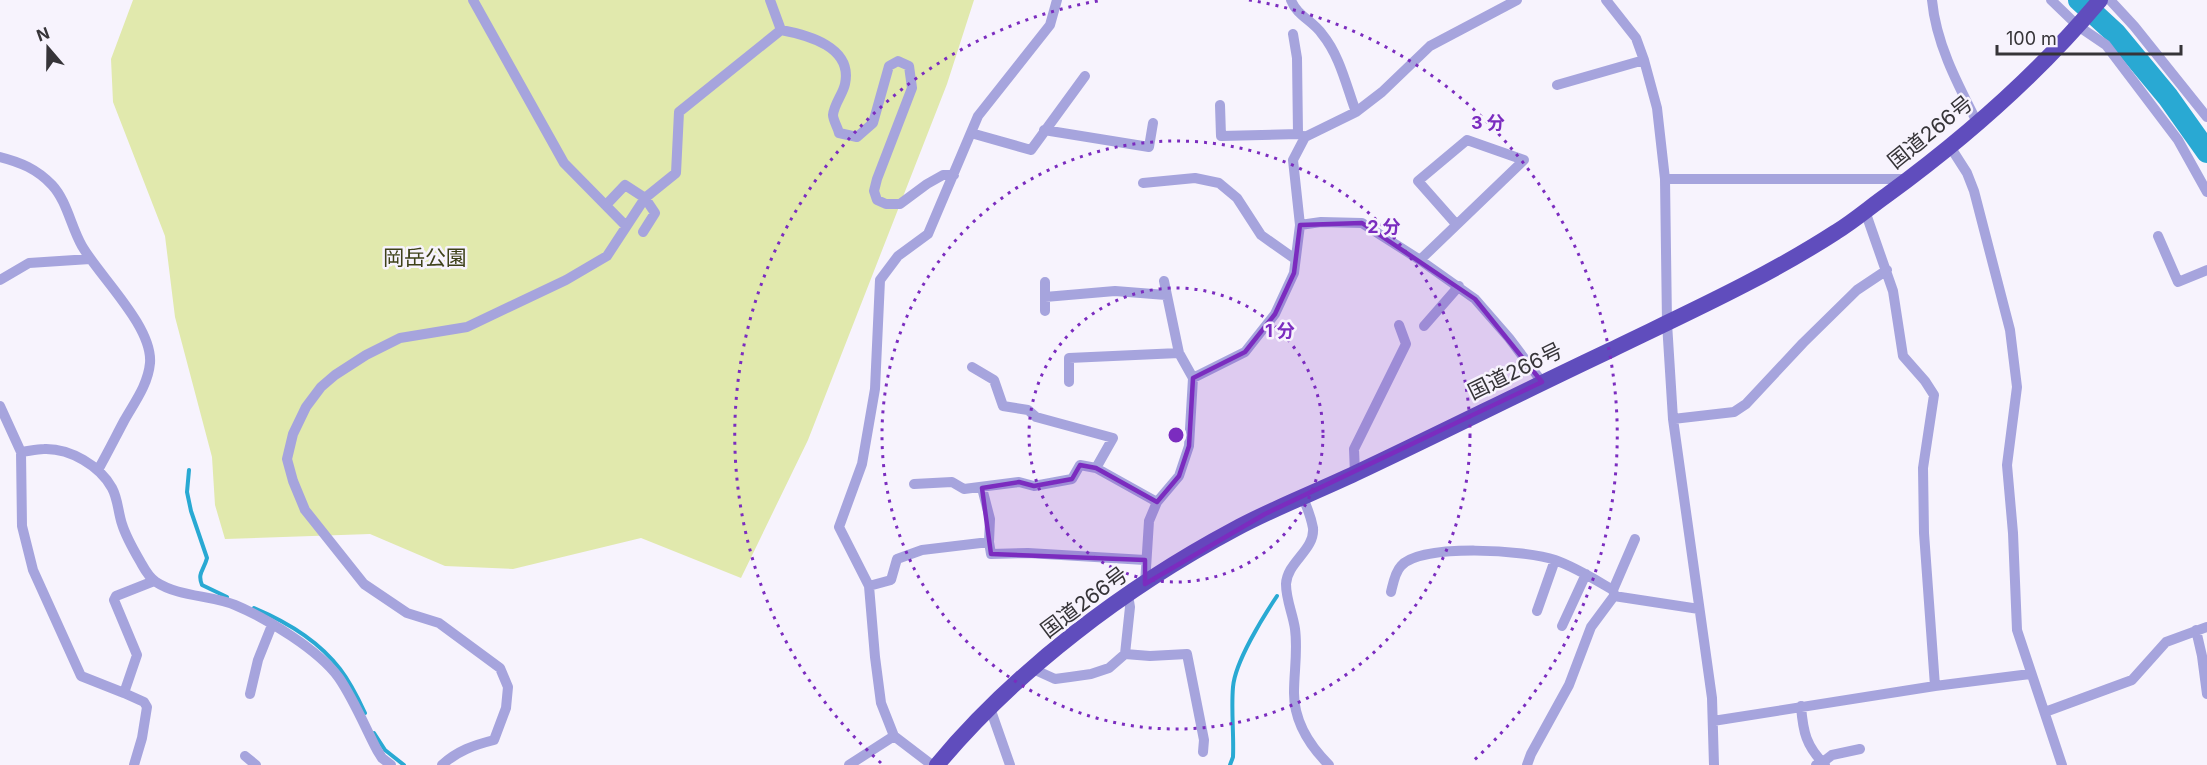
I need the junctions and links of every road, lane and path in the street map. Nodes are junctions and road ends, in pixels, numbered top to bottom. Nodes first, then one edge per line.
1 (473, 0) edge
2 (771, 0) edge
3 (1057, 0) edge
4 (1291, 0) edge
5 (1517, 0) edge
6 (1606, 0) edge
7 (1932, 0) edge
8 (2051, 0) edge
9 (2103, 0) edge
10 (1499, 3) edge
11 (2080, 24) junction
12 (782, 30) junction
13 (1293, 34) dead end
14 (1644, 60) junction
15 (1085, 76) dead end
16 (1557, 85) dead end
17 (1220, 105) dead end
18 (1356, 112) junction
19 (2207, 117) edge
20 (1153, 123) dead end
21 (1978, 124) junction
22 (1044, 130) junction
23 (971, 133) junction
24 (1302, 136) junction
25 (1951, 148) junction
26 (0, 157) edge
27 (954, 175) junction
28 (1665, 179) junction
29 (1909, 179) junction
30 (1143, 183) dead end
31 (2207, 192) edge
32 (645, 198) junction
33 (606, 205) junction
34 (1865, 212) junction
35 (1456, 224) junction
36 (1300, 225) junction
37 (626, 226) junction
38 (643, 232) dead end
39 (2158, 236) dead end
40 (90, 259) junction
41 (1296, 260) junction
42 (1420, 260) junction
43 (1887, 270) junction
44 (2207, 270) edge
45 (0, 280) edge
46 (1164, 281) dead end
47 (1045, 282) dead end
48 (1459, 286) junction
49 (1166, 295) junction
50 (1045, 297) junction
51 (1045, 311) dead end
52 (1667, 323) junction
53 (1399, 325) dead end
54 (1424, 326) dead end
55 (1179, 353) junction
56 (972, 367) dead end
57 (1193, 378) junction
58 (1069, 382) dead end
59 (1542, 382) junction
60 (0, 406) edge
61 (1673, 419) junction
62 (21, 452) junction
63 (1096, 468) junction
64 (99, 470) junction
65 (1355, 474) junction
66 (914, 484) dead end
67 (982, 488) junction
68 (1303, 498) junction
69 (1157, 502) junction
70 (1635, 539) dead end
71 (988, 542) junction
72 (1145, 560) junction
73 (1555, 560) junction
74 (1586, 574) junction
75 (154, 581) junction
76 (1145, 584) junction
77 (869, 586) junction
78 (1390, 592) dead end
79 (1614, 593) junction
80 (1128, 595) junction
81 (1699, 609) junction
82 (1537, 610) dead end
83 (272, 625) junction
84 (1562, 626) dead end
85 (2201, 628) edge
86 (1125, 654) junction
87 (1033, 669) junction
88 (2030, 674) junction
89 (1935, 686) junction
90 (124, 693) junction
91 (250, 694) dead end
92 (2207, 694) edge
93 (1801, 706) junction
94 (990, 708) junction
95 (2045, 712) junction
96 (1713, 721) junction
97 (894, 736) junction
98 (1860, 749) dead end
99 (1203, 752) dead end
100 (245, 756) dead end
101 (1821, 764) edge
102 (134, 765) edge
103 (256, 765) edge
104 (391, 765) edge
105 (442, 765) edge
106 (849, 765) edge
107 (932, 765) edge
108 (937, 765) edge
109 (1010, 765) edge
110 (1329, 765) edge
111 (1527, 765) edge
112 (1714, 765) edge
113 (2062, 765) edge

1 - 33 street
2 - 12 street
3 - 23 street
4 - 18 street
5 - 10 street
6 - 14 street
7 - 21 street
8 - 11 street
9 - 11 highway, 国道266号
9 - 19 street
10 - 18 street
11 - 21 highway, 国道266号
11 - 31 street
12 - 27 street
12 - 32 street
13 - 24 street
14 - 16 street
14 - 28 street
15 - 22 street
17 - 24 street
18 - 24 street
20 - 22 street
21 - 25 highway, 国道266号
22 - 23 street
23 - 27 street
24 - 36 street
25 - 29 highway, 国道266号
25 - 88 street
26 - 40 street
27 - 77 street
28 - 29 street
28 - 52 street
29 - 34 highway, 国道266号
30 - 41 street
32 - 33 street
32 - 37 street
32 - 38 street
33 - 37 street
34 - 43 street
34 - 52 highway, 国道266号
35 - 35 street
35 - 42 street
36 - 41 street
36 - 42 street
37 - 105 street
39 - 44 street
40 - 45 street
40 - 64 street
41 - 57 street
42 - 48 street
43 - 61 street
43 - 89 street
46 - 49 street
47 - 50 street
48 - 54 street
48 - 59 street
49 - 50 street
49 - 55 street
50 - 51 street
52 - 59 highway, 国道266号
52 - 61 street
53 - 65 street
55 - 57 street
55 - 58 street
56 - 63 street
57 - 69 street
59 - 65 highway, 国道266号
60 - 62 street
61 - 81 street
62 - 64 street
62 - 90 street
63 - 67 street
63 - 69 street
64 - 75 street
65 - 68 highway, 国道266号
66 - 67 street
67 - 71 street
68 - 76 highway, 国道266号
68 - 110 street
69 - 72 street
70 - 79 street
71 - 72 street
71 - 77 street
72 - 76 street
73 - 74 street
73 - 78 street
73 - 82 street
74 - 79 street
74 - 84 street
75 - 83 street
75 - 90 street
76 - 80 highway, 国道266号
77 - 97 street
79 - 81 street
79 - 111 street
80 - 86 street
80 - 87 highway, 国道266号
81 - 96 street
83 - 91 street
83 - 104 street
85 - 92 street
85 - 95 street
86 - 87 street
86 - 99 street
87 - 94 highway, 国道266号
88 - 89 street
88 - 95 street
89 - 93 street
90 - 102 street
93 - 96 street
93 - 101 street
94 - 108 highway, 国道266号
94 - 109 street
95 - 113 street
96 - 112 street
97 - 106 street
97 - 107 street
98 - 101 street
100 - 103 street

